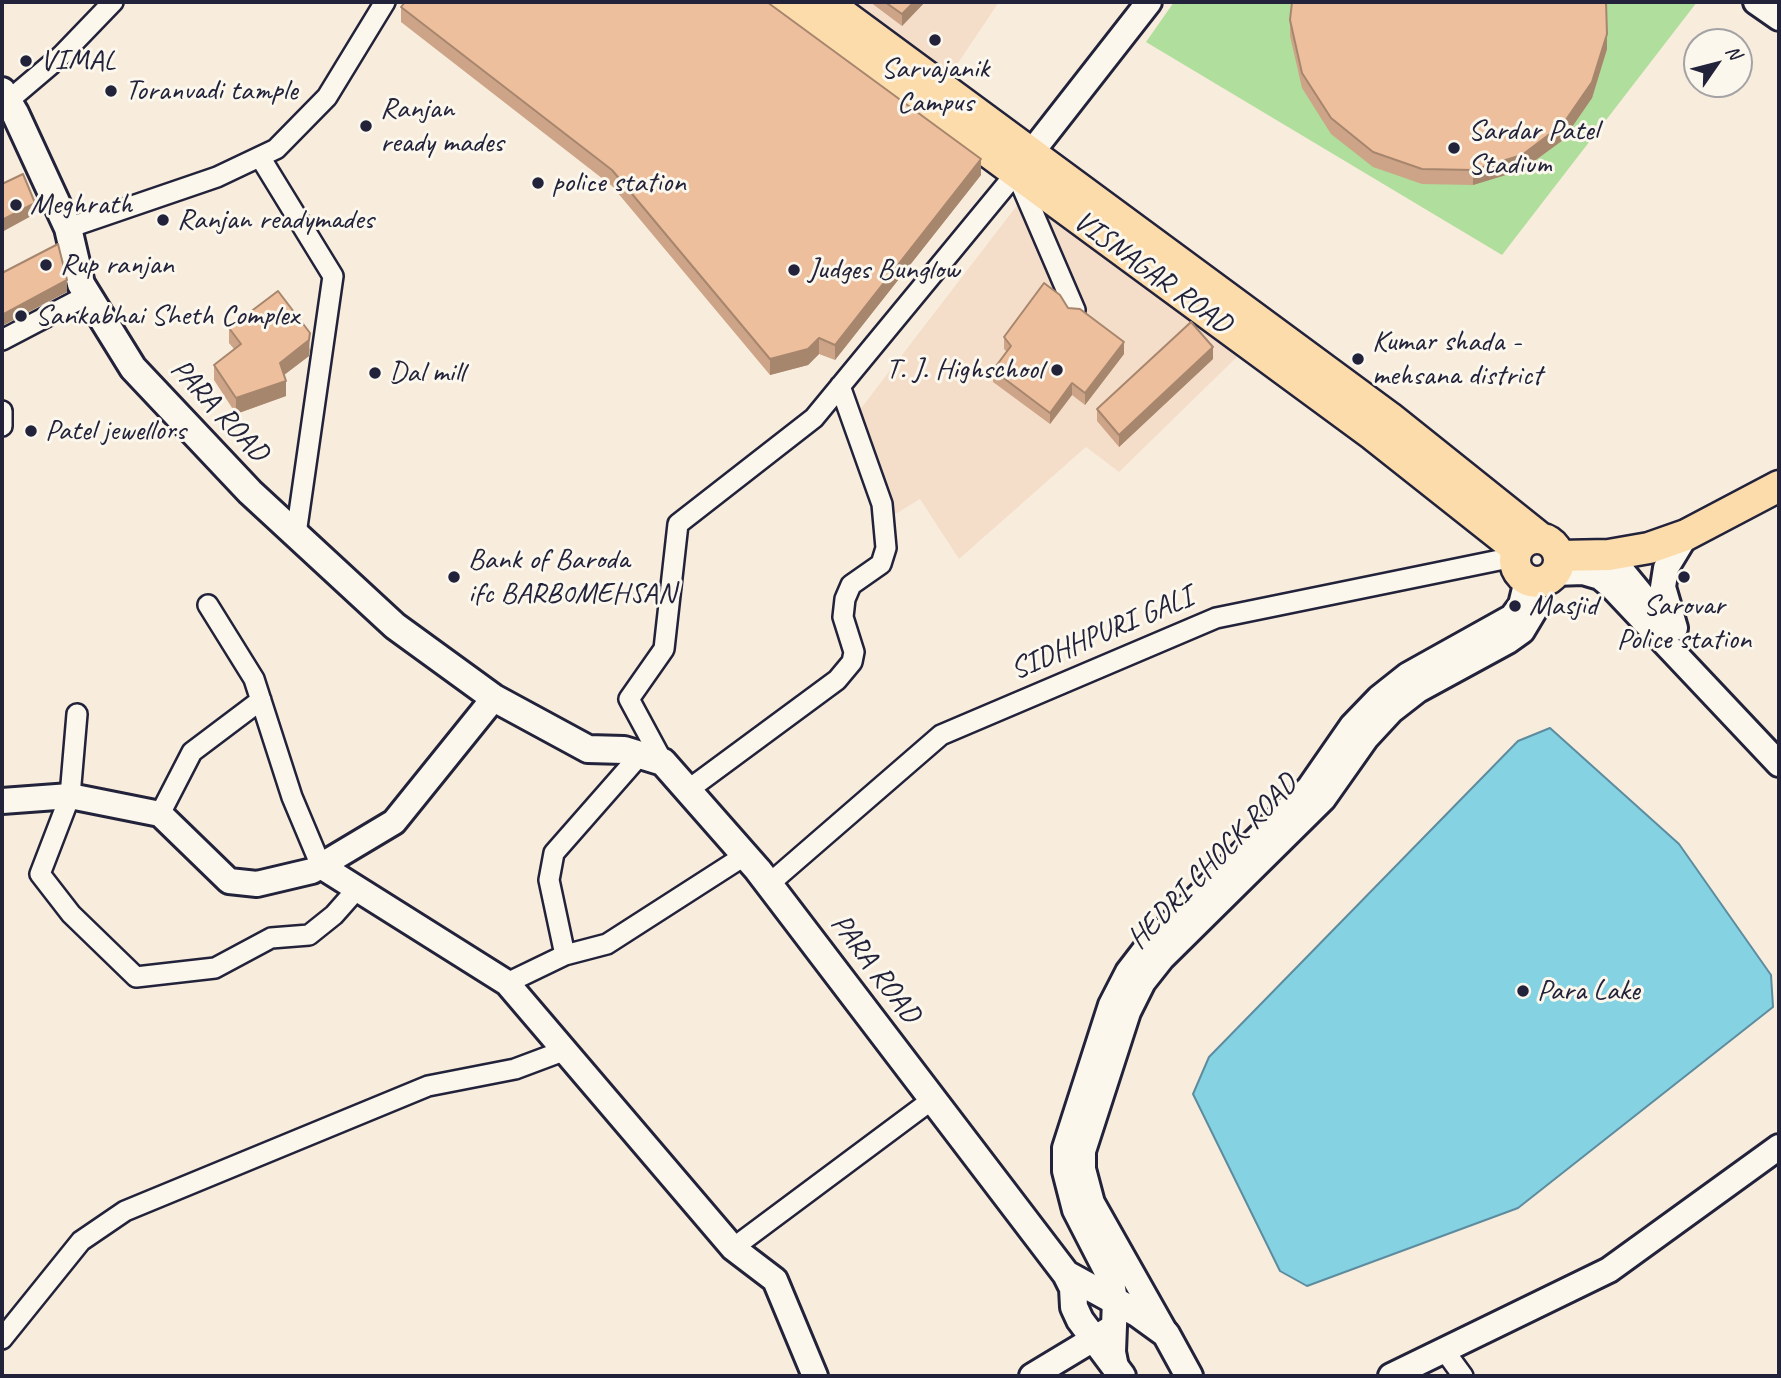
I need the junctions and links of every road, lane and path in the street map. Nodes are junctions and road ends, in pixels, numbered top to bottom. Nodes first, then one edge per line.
1 (113, 2) edge
2 (385, 2) edge
3 (784, 2) edge
4 (826, 2) edge
5 (1149, 2) edge
6 (1756, 2) edge
7 (1779, 18) edge
8 (7, 107) edge
9 (260, 157) junction
10 (1023, 163) junction
11 (68, 229) junction
12 (88, 295) junction
13 (1075, 310) edge
14 (2, 341) edge
15 (840, 386) junction
16 (2, 411) edge
17 (2, 426) edge
18 (1779, 486) edge
19 (296, 534) junction
20 (1686, 536) junction
21 (1609, 555) junction
22 (1536, 562) junction
23 (208, 605) dead end
24 (1682, 642) junction
25 (494, 698) junction
26 (261, 700) junction
27 (77, 714) dead end
28 (1779, 743) edge
29 (652, 758) junction
30 (1779, 764) edge
31 (688, 790) junction
32 (70, 796) junction
33 (2, 801) edge
34 (160, 814) junction
35 (744, 856) junction
36 (321, 866) junction
37 (769, 884) junction
38 (357, 889) junction
39 (565, 955) junction
40 (507, 983) junction
41 (563, 1051) junction
42 (933, 1099) junction
43 (1779, 1147) edge
44 (733, 1248) junction
45 (1066, 1274) junction
46 (1134, 1306) junction
47 (1102, 1333) junction
48 (2, 1339) edge
49 (1444, 1350) junction
50 (1119, 1372) edge
51 (815, 1376) edge
52 (1032, 1376) edge
53 (1189, 1376) edge
54 (1391, 1376) edge
55 (1463, 1376) edge

1 - 8 street
2 - 9 street
3 - 10 main road, VISNAGAR ROAD
4 - 10 main road, VISNAGAR ROAD
5 - 10 street
6 - 7 street
8 - 11 main road, PARA ROAD
9 - 11 street
9 - 19 street
10 - 13 street
10 - 15 street
10 - 22 main road, VISNAGAR ROAD
11 - 12 main road, PARA ROAD
12 - 14 street
12 - 19 main road, PARA ROAD
15 - 29 street
15 - 31 street
16 - 17 street
18 - 20 main road
19 - 25 main road, PARA ROAD
20 - 21 main road
20 - 24 street
21 - 22 main road
21 - 24 street
22 - 30 street
22 - 37 street, SIDHHPURI GALI
22 - 46 street, HEDRI CHOCK ROAD
22 - 46 street, HEDRI CHOCK ROAD
23 - 26 street
24 - 28 street
25 - 29 main road, PARA ROAD
25 - 36 street
26 - 34 street
26 - 36 street
27 - 32 street
29 - 31 main road, PARA ROAD
29 - 39 street
31 - 35 main road, PARA ROAD
32 - 33 street
32 - 34 street
32 - 38 street
34 - 36 street
35 - 37 main road, PARA ROAD
35 - 39 street
36 - 38 street
37 - 42 main road, PARA ROAD
38 - 40 street
39 - 40 street
40 - 41 street
41 - 44 street
41 - 48 street
42 - 44 street
42 - 45 main road, PARA ROAD
43 - 49 street
44 - 51 street
45 - 46 main road
45 - 47 main road, PARA ROAD
46 - 47 street, HEDRI CHOCK ROAD
46 - 53 main road
47 - 50 main road, PARA ROAD
47 - 52 street
49 - 54 street
49 - 55 street

